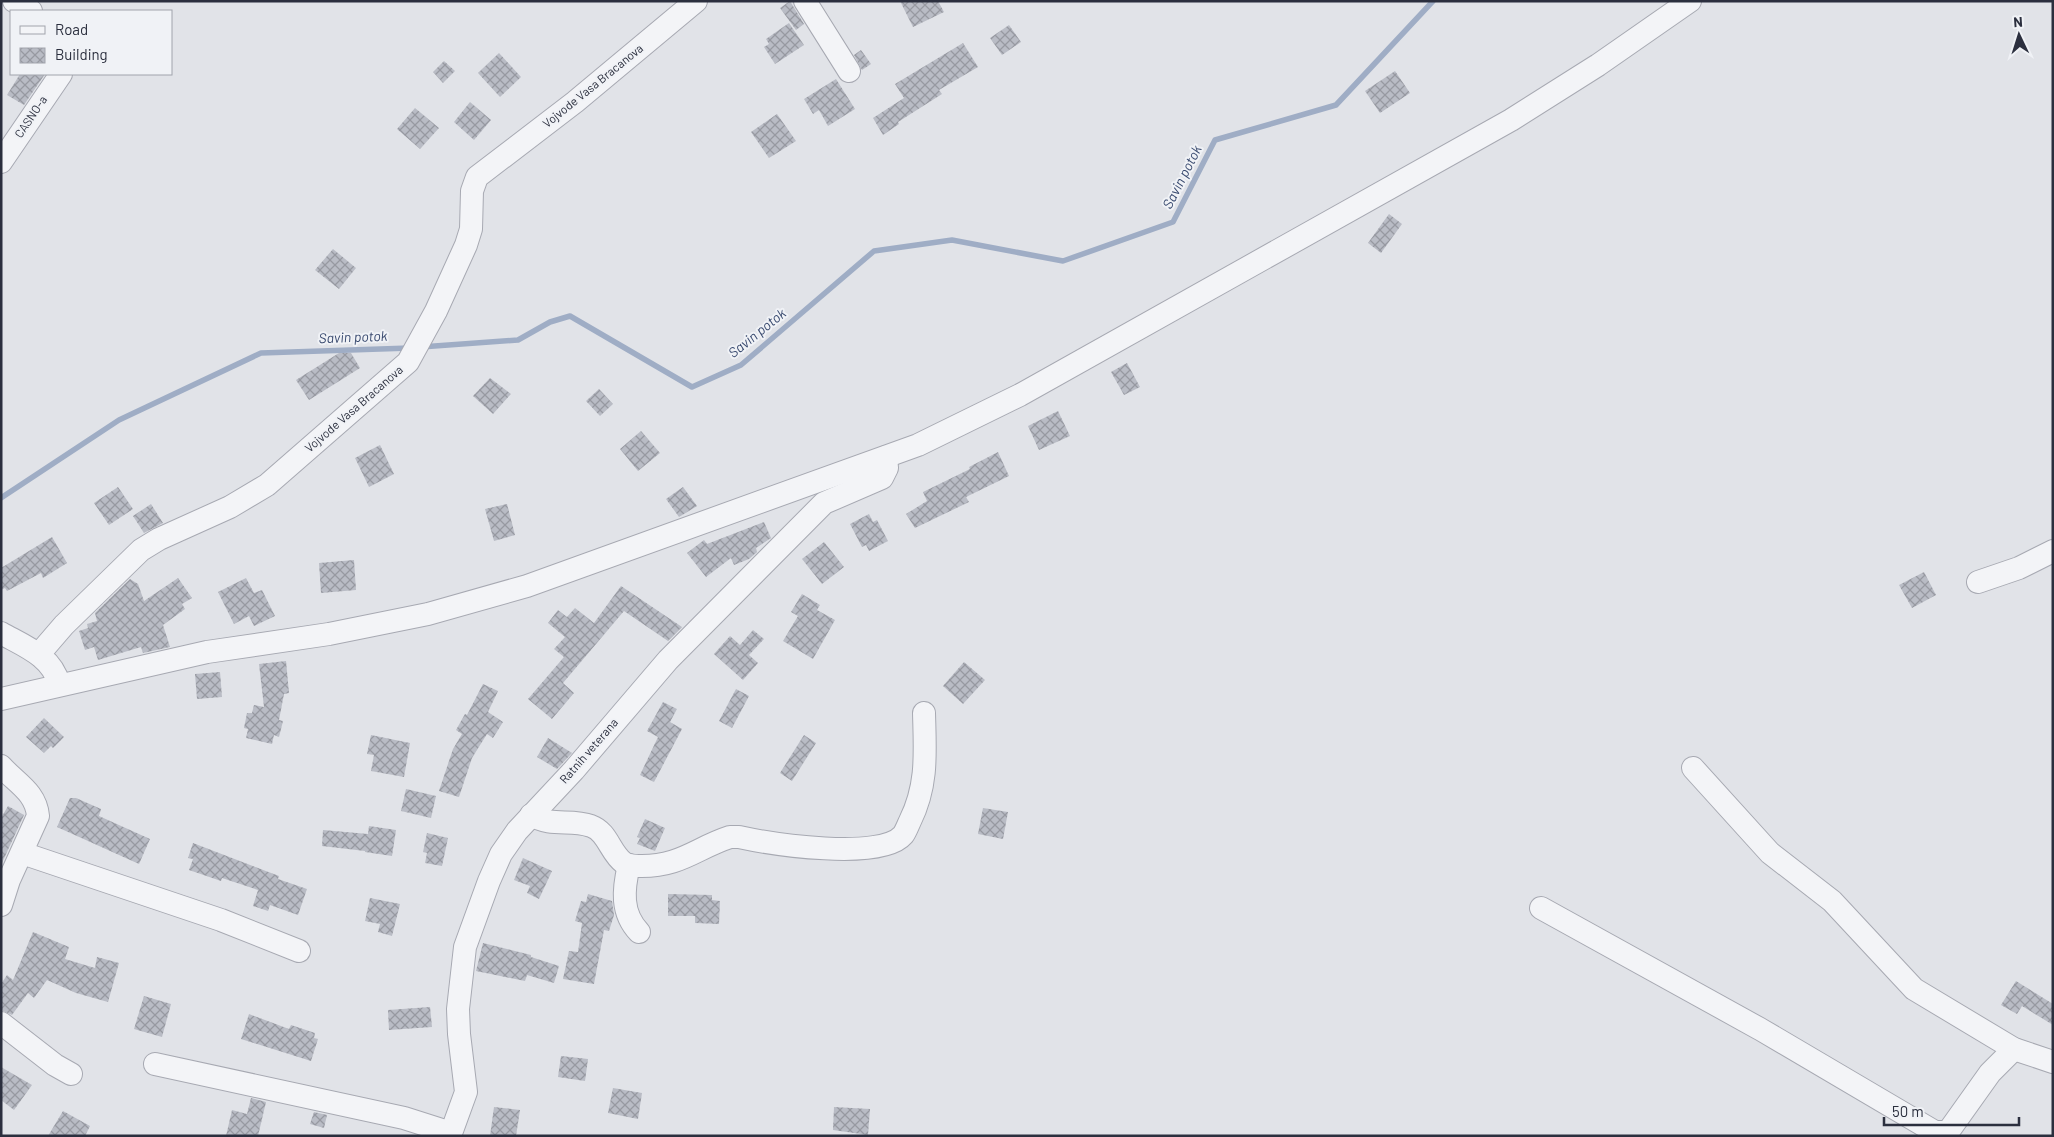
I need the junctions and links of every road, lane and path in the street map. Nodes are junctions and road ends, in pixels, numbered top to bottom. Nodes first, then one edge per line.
1 (14, 1) edge
2 (696, 1) edge
3 (805, 1) edge
4 (1690, 1) edge
5 (29, 10) edge
6 (849, 71) dead end
7 (60, 75) edge
8 (1, 162) edge
9 (886, 457) junction
10 (2053, 551) edge
11 (1978, 582) dead end
12 (1, 633) edge
13 (39, 654) junction
14 (59, 684) junction
15 (1, 698) edge
16 (924, 713) dead end
17 (1, 766) edge
18 (1693, 768) dead end
19 (531, 815) junction
20 (22, 853) junction
21 (630, 866) junction
22 (1, 905) edge
23 (1541, 908) dead end
24 (639, 932) dead end
25 (299, 952) dead end
26 (1, 1023) edge
27 (2014, 1049) junction
28 (2053, 1062) edge
29 (155, 1064) dead end
30 (71, 1074) dead end
31 (451, 1135) edge

1 - 5 street
2 - 13 street, Vojvode Vasa Bracanova
3 - 6 street
4 - 9 street
7 - 8 street, CASNO-a
9 - 14 street
9 - 19 street, Ratnih veterana
10 - 11 street
12 - 13 street
13 - 14 street
14 - 15 street
16 - 21 street
17 - 20 street
18 - 27 street
19 - 21 street
19 - 31 street, Ratnih veterana
20 - 22 street
20 - 25 street
21 - 24 street
23 - 27 street
26 - 30 street
27 - 28 street
29 - 31 street

